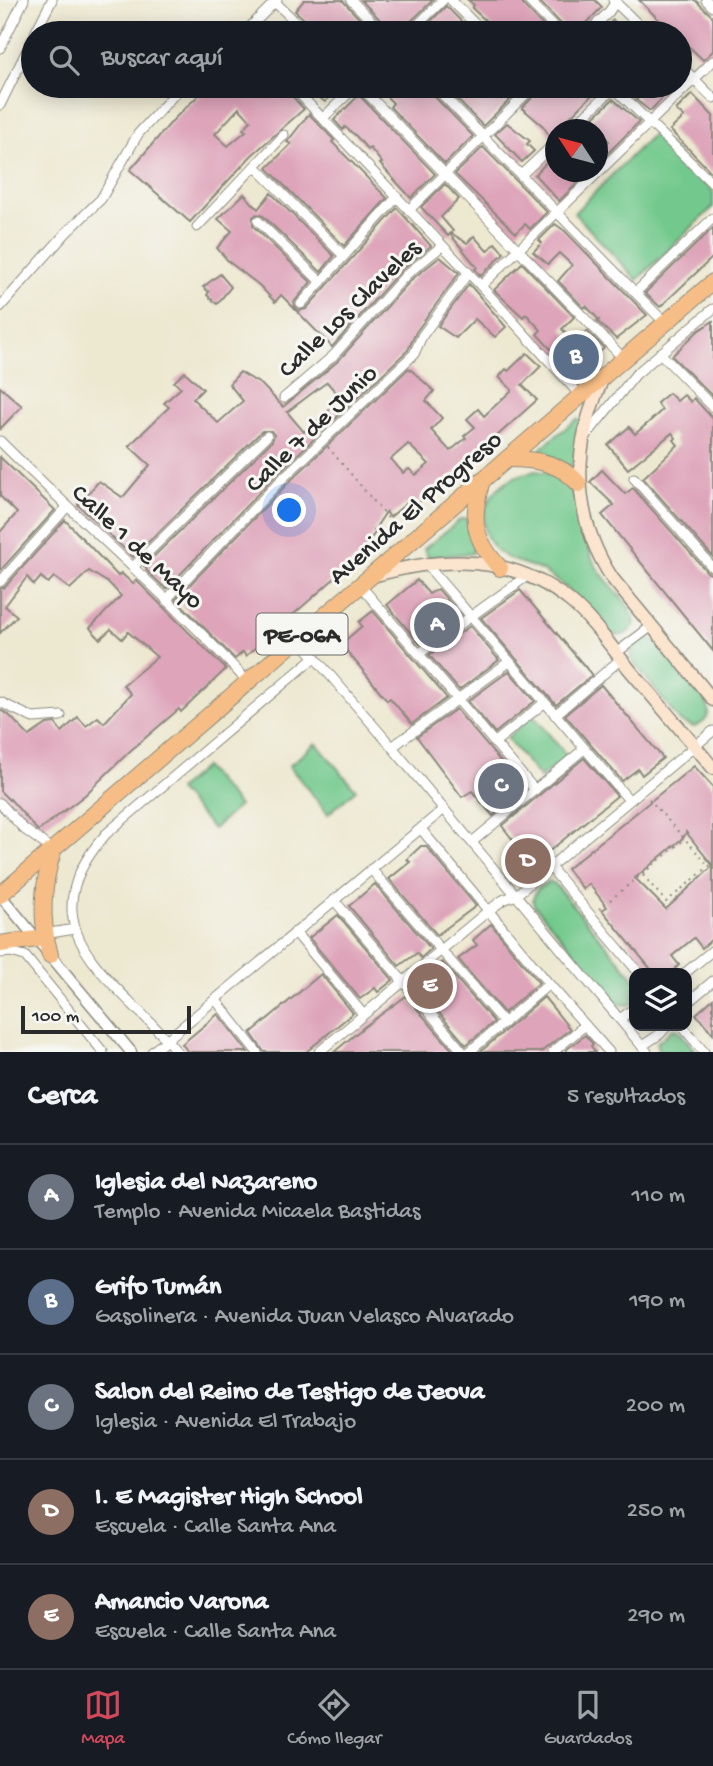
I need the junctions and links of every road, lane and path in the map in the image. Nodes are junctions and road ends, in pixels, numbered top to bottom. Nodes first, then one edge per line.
1 (24, 0) edge
2 (52, 0) edge
3 (351, 0) edge
4 (443, 0) edge
5 (451, 0) edge
6 (528, 0) edge
7 (706, 0) edge
8 (276, 1) edge
9 (615, 1) edge
10 (713, 7) edge
11 (41, 21) edge
12 (256, 21) edge
13 (295, 21) edge
14 (371, 21) edge
15 (422, 21) edge
16 (472, 21) edge
17 (548, 21) edge
18 (598, 21) edge
19 (635, 21) edge
20 (0, 48) edge
21 (21, 61) edge
22 (713, 61) edge
23 (694, 79) joint
24 (713, 97) edge
25 (171, 98) edge
26 (304, 98) edge
27 (345, 98) edge
28 (370, 98) edge
29 (446, 98) edge
30 (522, 98) edge
31 (602, 98) edge
32 (625, 98) edge
33 (675, 98) edge
34 (0, 104) edge
35 (323, 118) junction
36 (580, 119) edge
37 (651, 122) junction
38 (284, 135) dead end
39 (484, 136) junction
40 (545, 152) edge
41 (254, 166) junction
42 (445, 174) junction
43 (521, 175) junction
44 (713, 184) edge
45 (397, 197) junction
46 (409, 210) junction
47 (559, 212) junction
48 (713, 218) edge
49 (258, 221) dead end
50 (197, 227) dead end
51 (442, 246) junction
52 (518, 250) junction
53 (344, 256) junction
54 (468, 273) junction
55 (320, 282) junction
56 (713, 282) edge
57 (481, 286) junction
58 (636, 292) junction
59 (301, 304) dead end
60 (0, 307) edge
61 (713, 309) edge
62 (665, 323) junction
63 (660, 353) junction
64 (623, 358) junction
65 (605, 374) junction
66 (580, 395) junction
67 (284, 398) dead end
68 (713, 407) edge
69 (267, 436) dead end
70 (584, 438) junction
71 (0, 441) edge
72 (323, 441) junction
73 (507, 459) junction
74 (634, 478) dead end
75 (482, 480) junction
76 (579, 484) junction
77 (66, 507) junction
78 (409, 542) junction
79 (425, 563) junction
80 (132, 567) junction
81 (500, 568) junction
82 (713, 568) edge
83 (527, 576) junction
84 (364, 581) junction
85 (0, 582) edge
86 (166, 600) junction
87 (471, 617) junction
88 (652, 625) junction
89 (298, 638) junction
90 (420, 653) junction
91 (619, 656) junction
92 (315, 657) junction
93 (509, 662) junction
94 (247, 681) junction
95 (455, 698) junction
96 (713, 700) edge
97 (0, 702) edge
98 (544, 703) junction
99 (555, 715) junction
100 (61, 716) dead end
101 (713, 731) edge
102 (494, 743) junction
103 (694, 746) junction
104 (392, 747) junction
105 (584, 749) junction
106 (713, 768) edge
107 (535, 790) junction
108 (641, 791) junction
109 (629, 800) junction
110 (0, 803) edge
111 (444, 809) junction
112 (421, 829) junction
113 (685, 839) junction
114 (472, 842) junction
115 (53, 850) junction
116 (713, 863) edge
117 (709, 866) junction
118 (550, 867) junction
119 (372, 869) junction
120 (643, 874) junction
121 (0, 895) edge
122 (516, 895) junction
123 (334, 900) junction
124 (488, 911) junction
125 (591, 916) junction
126 (75, 929) junction
127 (295, 932) junction
128 (41, 936) junction
129 (0, 944) edge
130 (441, 949) junction
131 (713, 950) edge
132 (0, 953) edge
133 (50, 955) joint
134 (635, 968) edge
135 (691, 968) edge
136 (403, 981) junction
137 (713, 981) edge
138 (549, 984) junction
139 (215, 999) junction
140 (692, 999) edge
141 (629, 1012) edge
142 (363, 1014) junction
143 (620, 1019) junction
144 (504, 1023) junction
145 (585, 1025) junction
146 (663, 1031) edge
147 (686, 1031) edge
148 (167, 1039) junction
149 (645, 1049) edge
150 (103, 1052) edge
151 (131, 1052) edge
152 (152, 1052) edge
153 (177, 1052) edge
154 (257, 1052) edge
155 (319, 1052) edge
156 (463, 1052) edge
157 (469, 1052) edge
158 (553, 1052) edge
159 (609, 1052) edge
160 (704, 1052) edge

1 - 20 street
2 - 11 street
3 - 14 street
4 - 15 street
5 - 16 street
6 - 17 street
7 - 10 street
8 - 12 street
8 - 13 street
9 - 18 street
9 - 19 street
21 - 34 street
22 - 23 street
23 - 24 street
25 - 60 street
26 - 35 street
27 - 35 street
28 - 42 street
29 - 39 street
30 - 39 street
31 - 36 street
32 - 37 street
33 - 37 street
35 - 45 street
37 - 44 street
37 - 47 street
38 - 41 street
39 - 42 street
39 - 43 street
40 - 43 street
41 - 50 street
41 - 53 street
42 - 46 street
42 - 52 street
43 - 47 street
45 - 46 street
45 - 53 street
46 - 51 street
47 - 52 street
47 - 58 street
48 - 58 street
49 - 55 street
51 - 54 street
51 - 67 street, Calle Los Claveles
52 - 57 street
52 - 64 street
53 - 55 street
54 - 57 street
54 - 72 street, Calle 7 de Junio
55 - 59 street
56 - 62 highway, PE-06A
57 - 66 street
58 - 62 street
61 - 63 street
62 - 64 highway, PE-06A
63 - 68 street
63 - 70 street
64 - 65 highway, PE-06A
65 - 66 highway, Avenida El Progreso / PE-06A
65 - 70 main road
66 - 73 highway, Avenida El Progreso / PE-06A
69 - 80 street
70 - 76 main road
71 - 77 street, Calle 1 de Mayo
72 - 78 path
72 - 86 street, Calle 7 de Junio
73 - 75 highway, Avenida El Progreso / PE-06A
73 - 76 highway
74 - 82 street
75 - 78 highway, Avenida El Progreso / PE-06A
75 - 81 highway
76 - 88 main road
77 - 80 street, Calle 1 de Mayo
77 - 85 street
78 - 84 highway, Avenida El Progreso / PE-06A
79 - 81 main road
79 - 84 main road
79 - 87 street
80 - 86 street, Calle 1 de Mayo
81 - 83 main road
83 - 87 street
83 - 91 main road
84 - 89 highway, Avenida El Progreso / PE-06A
84 - 90 street
86 - 94 street, Calle 1 de Mayo
87 - 90 street
87 - 93 street
88 - 91 street
88 - 96 main road
89 - 92 street
89 - 94 highway, Avenida El Progreso / PE-06A
90 - 95 street
91 - 99 street
91 - 103 main road
92 - 104 street
92 - 126 street
93 - 95 street
93 - 98 street
94 - 115 highway, Avenida El Progreso / PE-06A
95 - 102 street
95 - 104 street
97 - 100 street
98 - 99 street
98 - 102 street
99 - 105 street
101 - 103 street
102 - 107 street
103 - 106 main road
103 - 108 street
104 - 111 street
105 - 107 street
105 - 109 street
107 - 114 street
108 - 109 street
108 - 113 path
109 - 118 street
110 - 115 street
111 - 112 street
111 - 114 street
112 - 119 street
112 - 124 street
113 - 117 path
113 - 120 path
114 - 122 street
115 - 121 highway, Avenida El Progreso / PE-06A
115 - 128 highway
116 - 117 path
117 - 120 path
118 - 122 street
118 - 125 street
119 - 123 street
119 - 130 street
120 - 125 path
121 - 128 street
122 - 124 street
122 - 143 street
123 - 127 street
123 - 136 street
124 - 130 street
124 - 138 street
125 - 134 street
126 - 128 street
126 - 148 street
127 - 139 street
127 - 142 street
128 - 129 highway
128 - 133 highway
130 - 136 street
130 - 144 street
131 - 135 street
132 - 150 street
133 - 151 street
136 - 142 street
136 - 156 street
137 - 140 street
138 - 144 street
138 - 145 street
139 - 148 street
139 - 154 street
141 - 143 street
142 - 155 street
143 - 149 street
144 - 157 street
145 - 158 street
145 - 159 street
146 - 149 street
147 - 160 street
148 - 152 street
148 - 153 street

